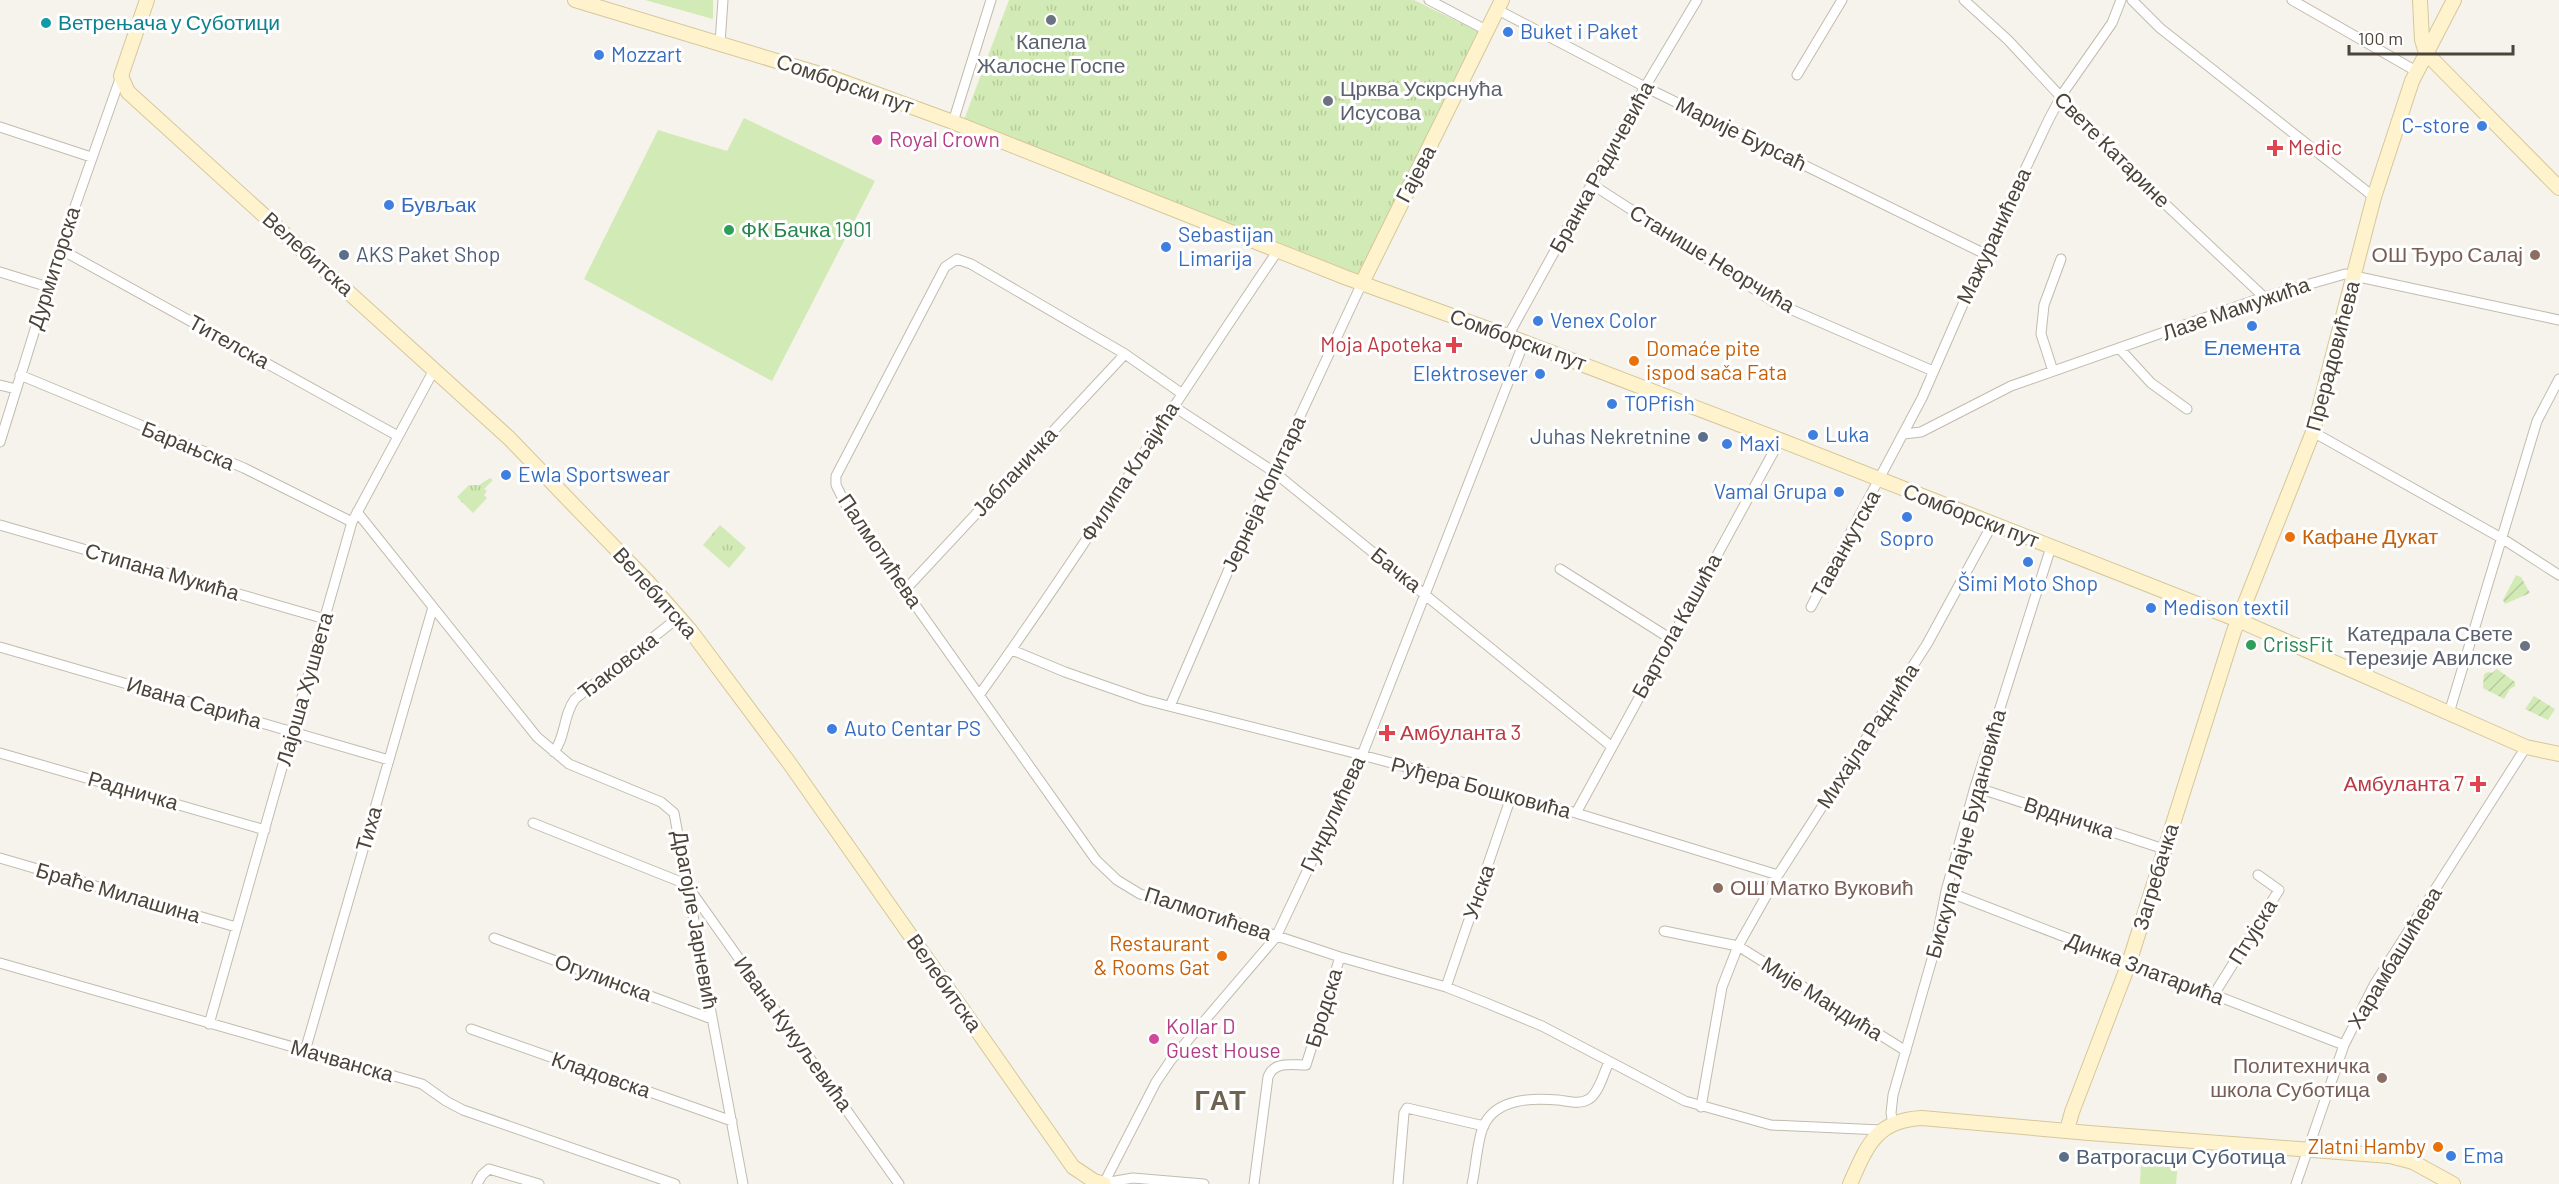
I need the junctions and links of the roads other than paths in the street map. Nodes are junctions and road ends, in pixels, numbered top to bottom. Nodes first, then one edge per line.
1 (147, 0) edge
2 (575, 0) edge
3 (723, 0) edge
4 (991, 0) edge
5 (1429, 0) edge
6 (1697, 0) edge
7 (1842, 0) edge
8 (1964, 0) edge
9 (2121, 0) edge
10 (2132, 0) edge
11 (2292, 0) edge
12 (2420, 0) edge
13 (2454, 0) edge
14 (1500, 5) edge
15 (1488, 31) junction
16 (720, 43) junction
17 (2426, 53) junction
18 (2416, 71) junction
19 (1797, 75) dead end
20 (121, 76) junction
21 (1645, 87) junction
22 (128, 92) junction
23 (112, 96) junction
24 (2060, 98) junction
25 (953, 122) junction
26 (0, 127) edge
27 (90, 158) junction
28 (1593, 185) junction
29 (2559, 188) edge
30 (2374, 197) junction
31 (60, 249) junction
32 (1279, 249) junction
33 (1985, 254) junction
34 (2061, 259) dead end
35 (0, 272) edge
36 (2355, 276) junction
37 (1362, 283) junction
38 (48, 287) junction
39 (2264, 297) junction
40 (2559, 320) edge
41 (1508, 336) junction
42 (1524, 342) junction
43 (2119, 348) junction
44 (1125, 354) junction
45 (435, 368) junction
46 (1933, 371) junction
47 (2053, 372) junction
48 (20, 375) junction
49 (2559, 379) edge
50 (0, 385) edge
51 (16, 389) junction
52 (1181, 393) junction
53 (1173, 406) junction
54 (2187, 409) dead end
55 (2313, 432) junction
56 (1904, 434) junction
57 (398, 436) junction
58 (1780, 440) junction
59 (0, 442) edge
60 (1274, 472) junction
61 (1880, 480) junction
62 (355, 517) junction
63 (1994, 524) junction
64 (0, 525) edge
65 (2503, 539) junction
66 (2050, 547) junction
67 (1560, 569) dead end
68 (2559, 575) edge
69 (905, 590) junction
70 (1425, 594) junction
71 (433, 607) junction
72 (1811, 607) dead end
73 (679, 618) junction
74 (325, 619) junction
75 (2238, 620) junction
76 (1671, 639) junction
77 (0, 647) edge
78 (1012, 650) junction
79 (980, 694) junction
80 (1170, 706) junction
81 (2449, 713) junction
82 (293, 732) junction
83 (1611, 746) junction
84 (2526, 747) junction
85 (554, 752) junction
86 (0, 753) edge
87 (2559, 754) edge
88 (1362, 755) junction
89 (389, 760) junction
90 (1975, 787) junction
91 (1511, 797) junction
92 (1576, 813) junction
93 (533, 823) dead end
94 (265, 830) junction
95 (2164, 849) junction
96 (0, 858) edge
97 (1778, 875) junction
98 (2258, 875) dead end
99 (686, 884) junction
100 (1946, 891) junction
101 (714, 923) junction
102 (236, 927) junction
103 (695, 929) junction
104 (1664, 931) dead end
105 (1276, 937) junction
106 (494, 938) dead end
107 (1738, 946) junction
108 (1340, 957) junction
109 (0, 963) edge
110 (2130, 963) junction
111 (1446, 987) junction
112 (2213, 996) junction
113 (712, 1019) junction
114 (209, 1024) junction
115 (471, 1029) dead end
116 (2344, 1045) junction
117 (305, 1051) junction
118 (1906, 1051) junction
119 (1609, 1062) junction
120 (1701, 1107) junction
121 (732, 1121) junction
122 (1484, 1126) junction
123 (1887, 1127) junction
124 (2067, 1130) junction
125 (2309, 1149) junction
126 (477, 1184) edge
127 (539, 1184) edge
128 (675, 1184) edge
129 (743, 1184) edge
130 (899, 1184) edge
131 (1104, 1184) edge
132 (1204, 1184) edge
133 (1254, 1184) edge
134 (1398, 1184) edge
135 (1472, 1184) edge
136 (1850, 1184) edge
137 (2296, 1184) edge
138 (2453, 1184) edge

1 - 20 main road, Дурмиторска
2 - 16 main road, Сомборски пут
3 - 16 street
4 - 25 street
5 - 15 street
6 - 21 street, Бранка Радичевића
7 - 19 street
8 - 24 street, Свете Катарине
9 - 24 street, Мажуранићева
10 - 30 street
11 - 18 street
12 - 17 main road
13 - 17 main road, Прерадовићева
14 - 15 main road, Гајева
14 - 21 street, Марије Бурсаћ
15 - 37 main road, Гајева
16 - 25 main road, Сомборски пут
17 - 18 main road, Прерадовићева
17 - 29 main road
18 - 30 main road, Прерадовићева
20 - 22 main road, Велебитска
20 - 23 street, Дурмиторска
21 - 28 street, Бранка Радичевића
21 - 33 street, Марије Бурсаћ
22 - 23 street
22 - 45 main road, Велебитска
23 - 27 street, Дурмиторска
24 - 33 street, Мажуранићева
24 - 39 street, Свете Катарине
25 - 32 main road, Сомборски пут
26 - 27 street
27 - 31 street, Дурмиторска
28 - 41 street, Бранка Радичевића
28 - 46 street, Станише Неорчића
30 - 36 main road, Прерадовићева
31 - 38 street, Дурмиторска
31 - 57 street, Тителска
32 - 37 main road, Сомборски пут
32 - 52 street, Филипа Кљајића
33 - 46 street, Мажуранићева
34 - 47 street
35 - 38 street
36 - 39 street, Лазе Мамужића
36 - 40 street, Лазе Мамужића
36 - 55 main road, Прерадовићева
37 - 41 main road, Сомборски пут
37 - 60 street, Јернеја Копитара
38 - 48 street, Дурмиторска
39 - 43 street, Лазе Мамужића
41 - 42 main road, Сомборски пут
42 - 58 main road, Сомборски пут
42 - 70 street, Гундулићева
43 - 47 street, Лазе Мамужића
43 - 54 street
44 - 52 street
44 - 69 street, Јабланичка
44 - 69 street, Палмотићева
45 - 57 street, Лајоша Хушвета
45 - 73 main road, Велебитска
46 - 56 street, Мажуранићева
47 - 56 street, Лазе Мамужића
48 - 51 street, Дурмиторска
48 - 62 street, Барањска
49 - 65 street
50 - 51 street
51 - 59 street, Дурмиторска
52 - 53 street, Филипа Кљајића
53 - 60 street, Бачка
53 - 78 street, Филипа Кљајића
55 - 65 street
55 - 75 main road, Прерадовићева
56 - 61 street, Мажуранићева
57 - 62 street, Лајоша Хушвета
58 - 61 main road, Сомборски пут
58 - 76 street, Бартола Кашића
60 - 70 street, Бачка
60 - 80 street, Јернеја Копитара
61 - 63 main road, Сомборски пут
61 - 72 street, Таванкутска
62 - 71 street, Драгојле Јарневић
62 - 74 street, Лајоша Хушвета
63 - 66 main road, Сомборски пут
63 - 97 street, Михајла Раднића
64 - 74 street, Стипана Мукића
65 - 68 street
65 - 81 street
66 - 75 main road, Сомборски пут
66 - 90 street, Бискупа Лајче Будановића
67 - 76 street
69 - 79 street, Палмотићева
70 - 83 street, Бачка
70 - 88 street, Гундулићева
71 - 85 street, Драгојле Јарневић
71 - 89 street, Тиха
73 - 85 street, Ђаковска
73 - 131 main road, Велебитска
74 - 82 street, Лајоша Хушвета
75 - 81 main road, Сомборски пут
75 - 95 main road, Загребачка
76 - 83 street, Бартола Кашића
77 - 82 street, Ивана Сарића
78 - 79 street, Филипа Кљајића
78 - 80 street, Руђера Бошковића
79 - 105 street, Палмотићева
80 - 88 street, Руђера Бошковића
81 - 84 main road, Сомборски пут
82 - 89 street, Ивана Сарића
82 - 94 street, Лајоша Хушвета
83 - 92 street, Бартола Кашића
84 - 87 main road, Сомборски пут
84 - 116 street, Харамбашићева
85 - 99 street, Драгојле Јарневић
86 - 94 street, Радничка
88 - 91 street, Руђера Бошковића
88 - 105 street, Гундулићева
89 - 117 street, Тиха
90 - 95 street, Врдничка
90 - 100 street, Бискупа Лајче Будановића
91 - 92 street, Руђера Бошковића
91 - 111 street, Унска
92 - 97 street, Руђера Бошковића
93 - 99 street
94 - 102 street, Лајоша Хушвета
95 - 110 main road, Загребачка
96 - 102 street, Браће Милашина
97 - 107 street, Михајла Раднића
98 - 112 street, Птујска
99 - 101 street, Ивана Кукуљевића
99 - 103 street, Драгојле Јарневић
100 - 110 street, Динка Златарића
100 - 118 street, Бискупа Лајче Будановића
101 - 103 street
101 - 130 street, Ивана Кукуљевића
102 - 114 street, Лајоша Хушвета
103 - 113 street, Драгојле Јарневић
104 - 107 street
105 - 108 street, Палмотићева
105 - 131 street, Гундулићева
106 - 113 street, Огулинска
107 - 118 street, Мије Мандића
107 - 120 street, Михајла Раднића
108 - 111 street, Палмотићева
108 - 133 street, Бродска
109 - 114 street, Мачванска
110 - 112 street, Динка Златарића
110 - 124 main road, Загребачка
111 - 119 street, Палмотићева
112 - 116 street, Динка Златарића
113 - 121 street, Драгојле Јарневић
114 - 117 street, Мачванска
115 - 121 street, Кладовска
116 - 125 street, Харамбашићева
117 - 128 street, Мачванска
118 - 123 street, Бискупа Лајче Будановића
119 - 120 street, Палмотићева
119 - 122 street
120 - 123 street, Палмотићева
121 - 129 street, Драгојле Јарневић
122 - 134 street
122 - 135 street
123 - 124 main road
123 - 136 main road
124 - 125 main road
125 - 137 street, Харамбашићева
125 - 138 main road
126 - 127 street
131 - 132 street

